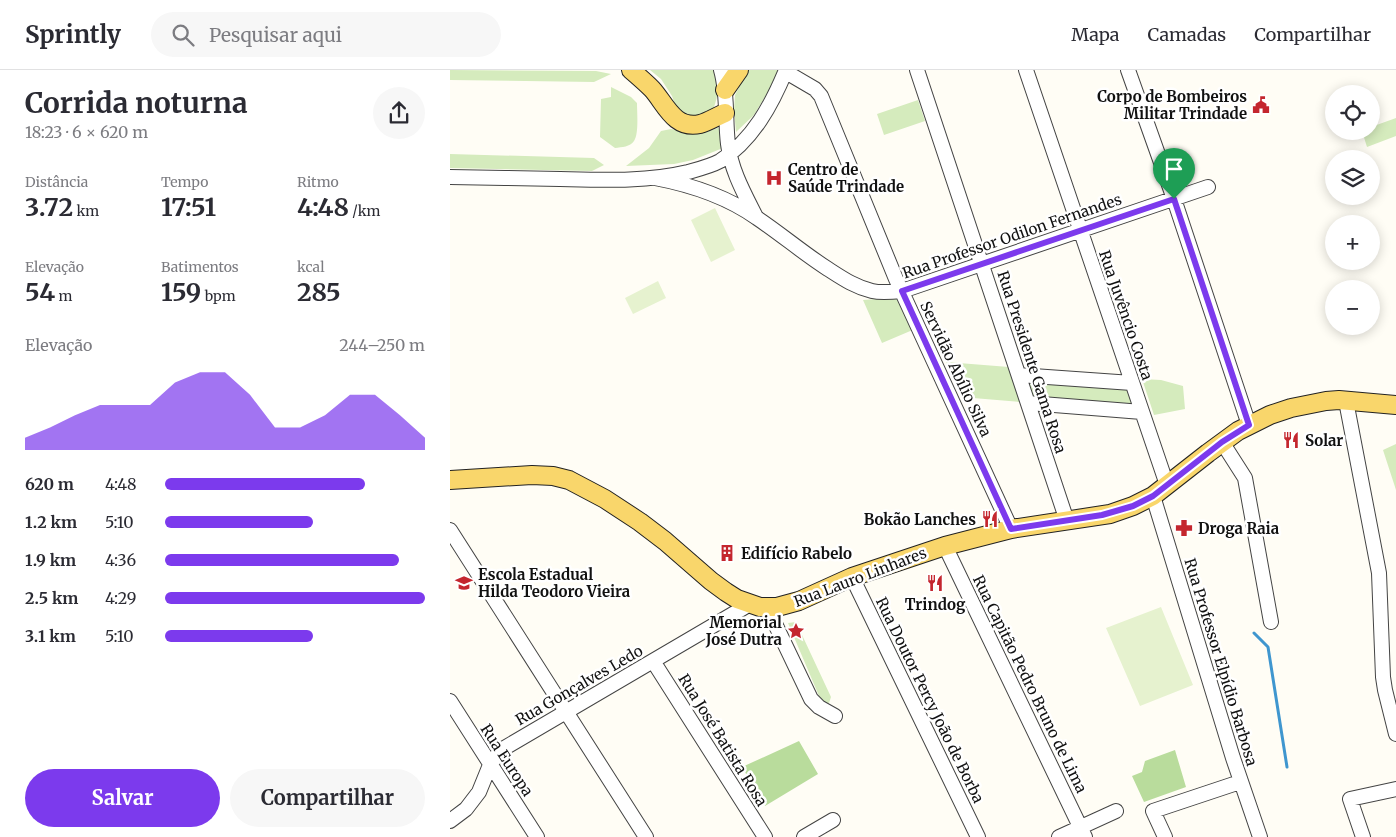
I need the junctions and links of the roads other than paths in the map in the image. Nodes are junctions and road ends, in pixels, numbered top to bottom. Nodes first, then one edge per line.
1 (631, 70) edge
2 (721, 70) edge
3 (738, 70) edge
4 (917, 70) edge
5 (1026, 70) edge
6 (1128, 70) edge
7 (786, 71) edge
8 (725, 90) junction
9 (725, 113) junction
10 (729, 154) junction
11 (450, 177) edge
12 (655, 178) junction
13 (1208, 187) dead end
14 (1174, 199) junction
15 (756, 217) junction
16 (1080, 231) junction
17 (982, 264) junction
18 (902, 291) junction
19 (1019, 375) junction
20 (1132, 383) junction
21 (1346, 401) junction
22 (1029, 403) junction
23 (1396, 405) edge
24 (1142, 412) junction
25 (1249, 425) junction
26 (1222, 442) junction
27 (450, 480) edge
28 (1167, 485) junction
29 (1153, 496) junction
30 (1067, 521) junction
31 (1011, 529) junction
32 (450, 530) edge
33 (945, 546) junction
34 (852, 577) junction
35 (759, 605) junction
36 (1271, 622) dead end
37 (653, 661) junction
38 (450, 701) edge
39 (567, 712) junction
40 (835, 716) dead end
41 (1396, 734) edge
42 (490, 765) junction
43 (1240, 782) junction
44 (1396, 789) edge
45 (1116, 811) dead end
46 (833, 820) dead end
47 (450, 821) edge
48 (1083, 832) edge
49 (537, 837) edge
50 (646, 837) edge
51 (765, 837) edge
52 (804, 837) edge
53 (978, 837) edge
54 (1059, 837) edge
55 (1164, 837) edge
56 (1260, 837) edge
57 (1363, 837) edge

1 - 9 main road
2 - 8 street, Rua Professor Odilon Fernandes
3 - 8 main road
4 - 17 street, Rua Presidente Gama Rosa
5 - 16 street, Rua Juvêncio Costa
6 - 14 street
7 - 10 street
7 - 18 street, Servidão Abílio Silva
8 - 9 street, Rua Professor Odilon Fernandes
9 - 10 street, Rua Professor Odilon Fernandes
10 - 12 street
10 - 15 street, Rua Professor Odilon Fernandes
11 - 12 street
12 - 15 street, Rua Professor Odilon Fernandes
13 - 14 street, Rua Professor Odilon Fernandes
14 - 16 street, Rua Professor Odilon Fernandes
14 - 25 street
15 - 18 street, Rua Professor Odilon Fernandes
16 - 17 street, Rua Professor Odilon Fernandes
16 - 20 street, Rua Juvêncio Costa
17 - 18 street, Rua Professor Odilon Fernandes
17 - 19 street, Rua Presidente Gama Rosa
18 - 31 street, Servidão Abílio Silva
19 - 20 street
19 - 22 street, Rua Presidente Gama Rosa
20 - 24 street, Rua Juvêncio Costa
21 - 23 main road, Rua Lauro Linhares
21 - 25 main road, Rua Lauro Linhares
21 - 41 street
22 - 24 street
22 - 30 street, Rua Presidente Gama Rosa
24 - 28 street, Rua Juvêncio Costa
25 - 26 main road, Rua Lauro Linhares
26 - 28 main road, Rua Lauro Linhares
26 - 36 street
27 - 35 main road
28 - 29 main road, Rua Lauro Linhares
29 - 30 main road, Rua Lauro Linhares
29 - 43 street, Rua Professor Elpídio Barbosa
30 - 31 main road, Rua Lauro Linhares
31 - 33 main road, Rua Lauro Linhares
32 - 39 street
33 - 34 main road, Rua Lauro Linhares
33 - 48 street, Rua Capitão Pedro Bruno de Lima
34 - 35 main road, Rua Lauro Linhares
34 - 53 street, Rua Doutor Percy João de Borba
35 - 37 street, Rua Gonçalves Ledo
35 - 40 street
37 - 39 street, Rua Gonçalves Ledo
37 - 51 street, Rua José Batista Rosa
38 - 42 street, Rua Europa
39 - 42 street, Rua Gonçalves Ledo
39 - 50 street
42 - 47 street, Rua Gonçalves Ledo
42 - 49 street, Rua Europa
43 - 55 street
43 - 56 street, Rua Professor Elpídio Barbosa
44 - 57 street
45 - 48 street
46 - 52 street
48 - 54 street

